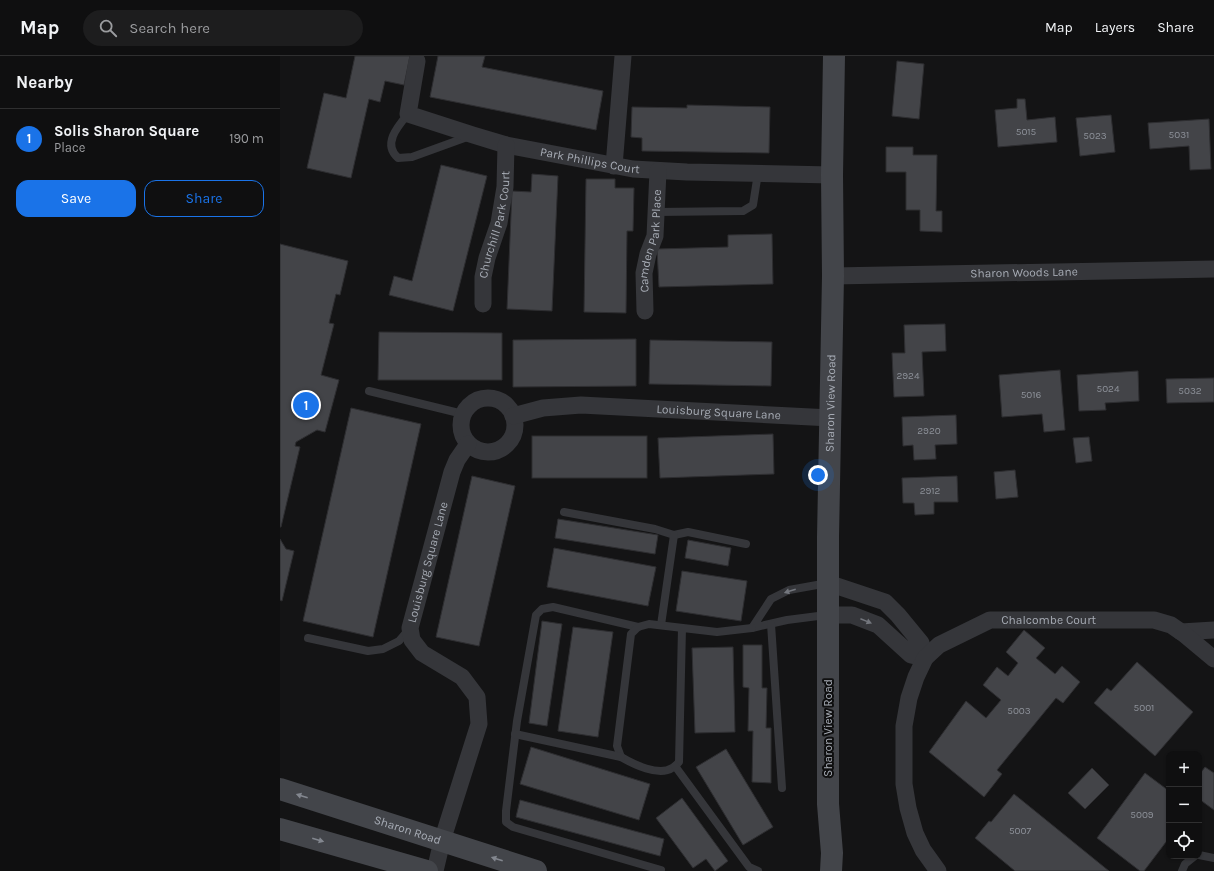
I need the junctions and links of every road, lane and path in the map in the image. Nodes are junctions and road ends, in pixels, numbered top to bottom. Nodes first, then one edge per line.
1 (623, 56) edge
2 (834, 56) edge
3 (417, 61) dead end
4 (408, 114) junction
5 (473, 135) junction
6 (506, 144) junction
7 (614, 166) junction
8 (658, 171) junction
9 (758, 173) junction
10 (832, 174) junction
11 (657, 212) junction
12 (1214, 269) edge
13 (833, 276) junction
14 (483, 304) dead end
15 (646, 311) dead end
16 (369, 391) dead end
17 (463, 414) junction
18 (513, 416) junction
19 (831, 418) junction
20 (468, 444) junction
21 (564, 512) dead end
22 (674, 535) junction
23 (746, 544) dead end
24 (828, 583) junction
25 (828, 615) junction
26 (771, 624) junction
27 (661, 625) junction
28 (638, 627) junction
29 (410, 628) junction
30 (682, 628) junction
31 (752, 628) junction
32 (1214, 630) edge
33 (1181, 632) junction
34 (308, 638) dead end
35 (925, 658) junction
36 (1214, 660) edge
37 (515, 734) junction
38 (621, 757) junction
39 (675, 766) junction
40 (782, 788) dead end
41 (280, 789) edge
42 (828, 804) junction
43 (280, 829) edge
44 (442, 841) junction
45 (1202, 856) edge
46 (1214, 858) edge
47 (1191, 859) edge
48 (661, 870) dead end
49 (426, 871) edge
50 (435, 871) edge
51 (536, 871) edge
52 (758, 871) edge
53 (817, 871) edge
54 (831, 871) edge
55 (938, 871) edge
56 (1182, 871) edge

1 - 7 street
2 - 10 street, Sharon View Road
3 - 4 street
4 - 5 street, Park Phillips Court
4 - 5 lane
5 - 6 street, Park Phillips Court
6 - 7 street, Park Phillips Court
6 - 14 street, Churchill Park Court
7 - 8 street, Park Phillips Court
8 - 9 street, Park Phillips Court
8 - 11 street, Camden Park Place
9 - 10 street, Park Phillips Court
9 - 11 lane
10 - 13 street, Sharon View Road
11 - 15 street, Camden Park Place
12 - 13 street, Sharon Woods Lane
13 - 19 street, Sharon View Road
16 - 17 lane
17 - 18 street
17 - 20 street
18 - 19 street, Louisburg Square Lane
18 - 20 street
19 - 24 street, Sharon View Road
20 - 29 street, Louisburg Square Lane
21 - 22 lane
22 - 23 lane
22 - 27 lane
24 - 25 street, Sharon View Road
24 -> 31 lane
24 - 35 street
25 - 26 lane
25 -> 35 street
25 - 42 street, Sharon View Road
26 - 31 lane
26 - 40 lane
27 - 28 lane
27 - 30 lane
28 - 37 lane
28 - 38 lane
29 - 34 lane
29 - 44 street, Louisburg Square Lane
30 - 31 lane
30 - 39 lane
32 - 33 street
33 - 35 street, Chalcombe Court
33 - 36 street, Chalcombe Court
35 - 55 street, Chalcombe Court
37 - 38 lane
37 - 48 lane
38 - 39 lane
39 - 52 lane
44 -> 41 street, Sharon Road
42 - 53 street
42 - 54 street, Sharon View Road
43 -> 49 street
44 - 50 street, Louisburg Square Lane
51 -> 44 street, Sharon Road
45 - 46 lane
47 - 56 lane

